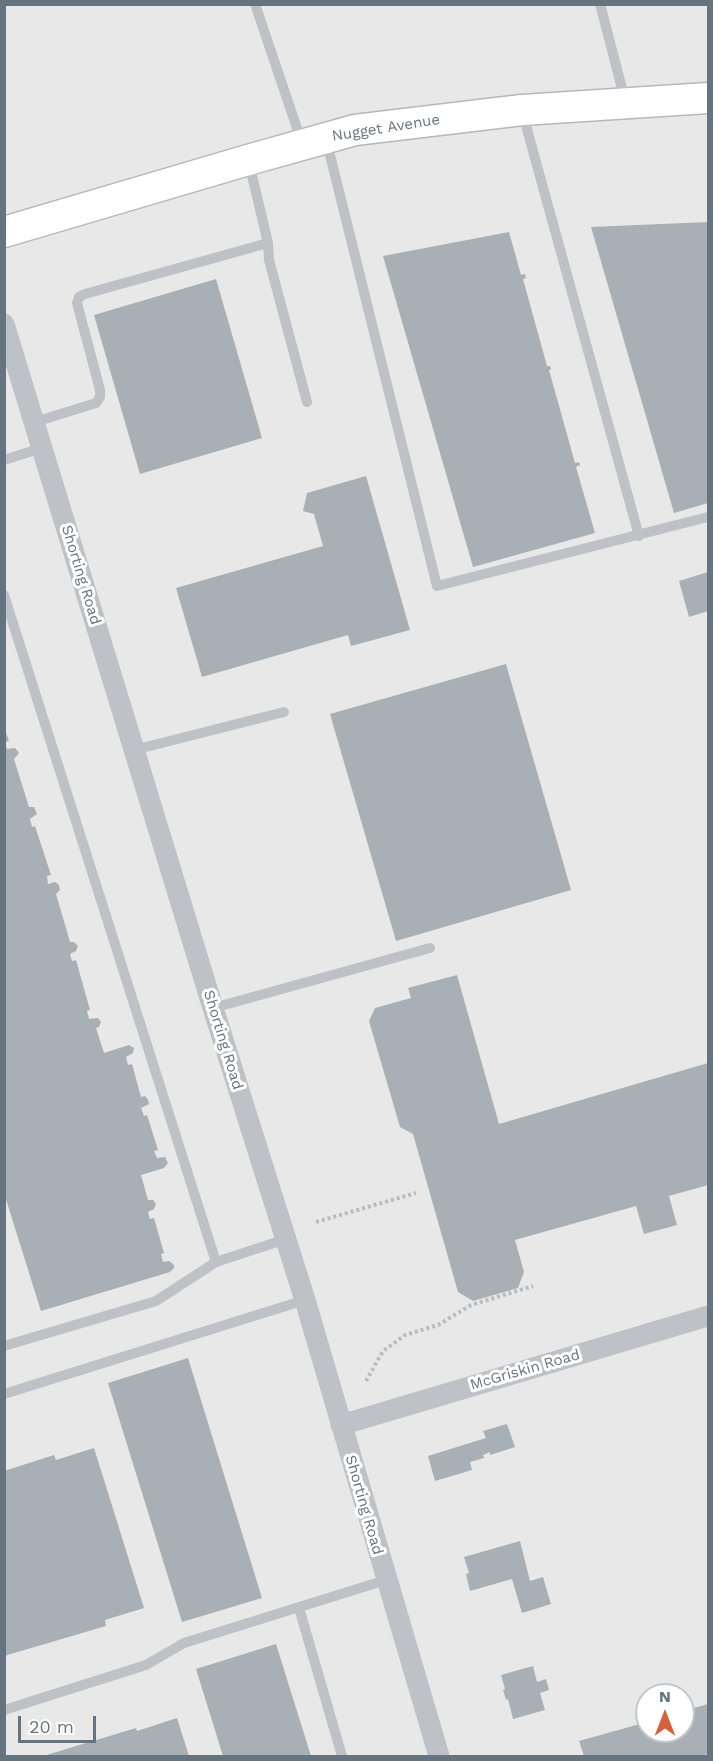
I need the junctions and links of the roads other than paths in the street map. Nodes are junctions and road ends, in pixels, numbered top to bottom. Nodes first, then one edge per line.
1 (255, 4) edge
2 (600, 4) edge
3 (708, 99) edge
4 (626, 103) junction
5 (522, 110) junction
6 (314, 141) junction
7 (248, 160) junction
8 (4, 232) edge
9 (268, 243) junction
10 (4, 324) edge
11 (307, 402) dead end
12 (35, 422) junction
13 (42, 448) junction
14 (4, 460) edge
15 (708, 517) edge
16 (639, 536) junction
17 (4, 595) edge
18 (284, 712) dead end
19 (135, 750) junction
20 (430, 948) dead end
21 (213, 1008) junction
22 (285, 1239) junction
23 (216, 1262) junction
24 (305, 1300) junction
25 (708, 1316) edge
26 (4, 1346) edge
27 (4, 1394) edge
28 (341, 1425) junction
29 (386, 1580) junction
30 (299, 1608) junction
31 (4, 1710) edge
32 (342, 1756) edge
33 (440, 1756) edge

1 - 6 lane
2 - 4 lane
3 - 4 street, Nugget Avenue
4 - 5 street, Nugget Avenue
5 - 6 street, Nugget Avenue
5 - 16 lane
6 - 7 street, Nugget Avenue
6 - 16 lane
7 - 8 street, Nugget Avenue
7 - 9 lane
9 - 11 lane
9 - 12 lane
10 - 12 street, Shorting Road
12 - 13 street, Shorting Road
13 - 14 lane
13 - 19 street, Shorting Road
15 - 16 lane
17 - 23 lane
18 - 19 lane
19 - 21 street, Shorting Road
20 - 21 lane
21 - 22 street, Shorting Road
22 - 23 lane
22 - 24 street, Shorting Road
23 - 26 lane
24 - 27 lane
24 - 28 street, Shorting Road
25 - 28 street, McGriskin Road
28 - 29 street, Shorting Road
29 - 30 lane
29 - 33 street, Shorting Road
30 - 31 lane
30 - 32 lane

